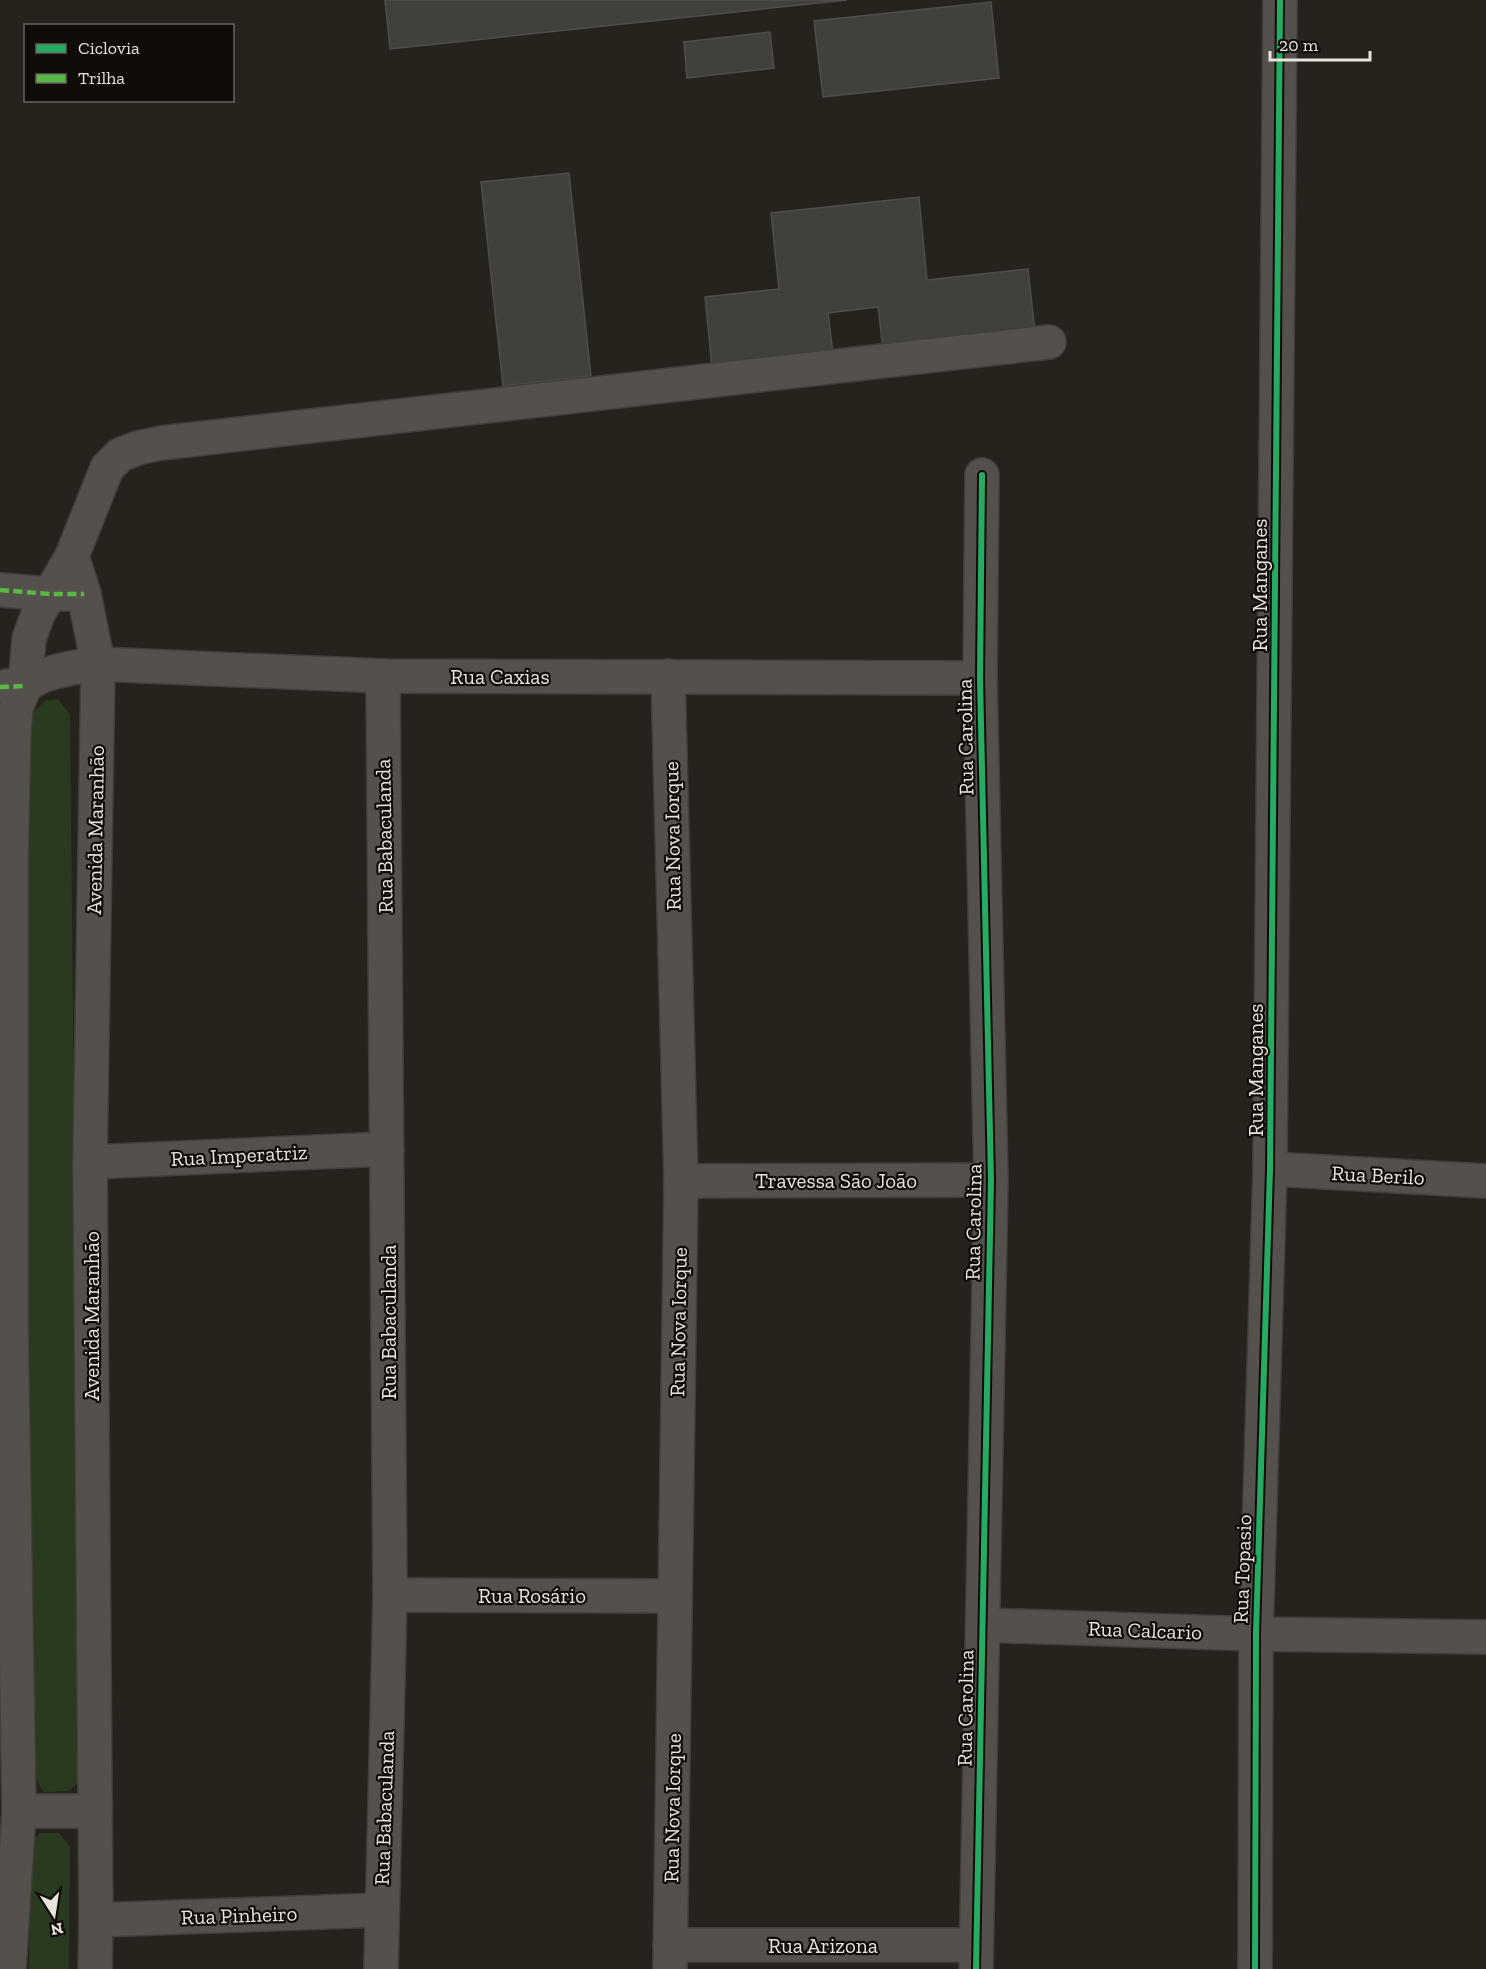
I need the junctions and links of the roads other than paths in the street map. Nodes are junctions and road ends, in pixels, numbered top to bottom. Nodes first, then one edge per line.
1 (1280, 0) edge
2 (1049, 342) dead end
3 (982, 475) dead end
4 (72, 556) junction
5 (0, 590) edge
6 (50, 594) junction
7 (84, 594) junction
8 (98, 664) junction
9 (383, 675) junction
10 (668, 676) junction
11 (980, 678) junction
12 (12, 686) edge
13 (5, 865) edge
14 (6, 1075) edge
15 (387, 1149) junction
16 (90, 1162) junction
17 (1270, 1169) junction
18 (991, 1180) junction
19 (681, 1181) junction
20 (1486, 1181) edge
21 (6, 1316) edge
22 (390, 1595) junction
23 (674, 1596) junction
24 (8, 1611) edge
25 (983, 1625) junction
26 (1256, 1634) junction
27 (1486, 1637) edge
28 (19, 1811) junction
29 (94, 1811) junction
30 (381, 1910) junction
31 (96, 1920) junction
32 (670, 1957) edge
33 (976, 1957) edge
34 (9, 1969) edge
35 (94, 1969) edge
36 (381, 1969) edge
37 (1254, 1969) edge

1 - 17 street, Rua Manganes
2 - 4 street
3 - 11 street, Rua Carolina
4 - 6 street
4 - 7 street, Avenida Maranhão
5 - 6 street
6 - 7 street
6 - 12 street
7 - 8 street, Avenida Maranhão
8 - 9 street, Rua Caxias
8 - 12 street, Rua Caxias
8 - 16 street, Avenida Maranhão
9 - 10 street, Rua Caxias
9 - 15 street, Rua Babaculanda
10 - 11 street, Rua Caxias
10 - 19 street, Rua Nova Iorque
11 - 18 street, Rua Carolina
12 - 13 street
13 - 14 street
14 - 21 street
15 - 16 street, Rua Imperatriz
15 - 22 street, Rua Babaculanda
16 - 29 street, Avenida Maranhão
17 - 20 street, Rua Berilo
17 - 26 street, Rua Topasio
18 - 19 street, Travessa São João
18 - 25 street, Rua Carolina
19 - 23 street, Rua Nova Iorque
21 - 24 street
22 - 23 street, Rua Rosário
22 - 30 street, Rua Babaculanda
23 - 32 street, Rua Nova Iorque
24 - 28 street
25 - 26 street, Rua Calcario
25 - 33 street, Rua Carolina
26 - 27 street, Rua Calcario
26 - 37 street, Rua Topasio
28 - 29 street
28 - 34 street
29 - 31 street, Avenida Maranhão
30 - 31 street, Rua Pinheiro
30 - 36 street, Rua Babaculanda
31 - 35 street, Avenida Maranhão
32 - 33 street, Rua Arizona

